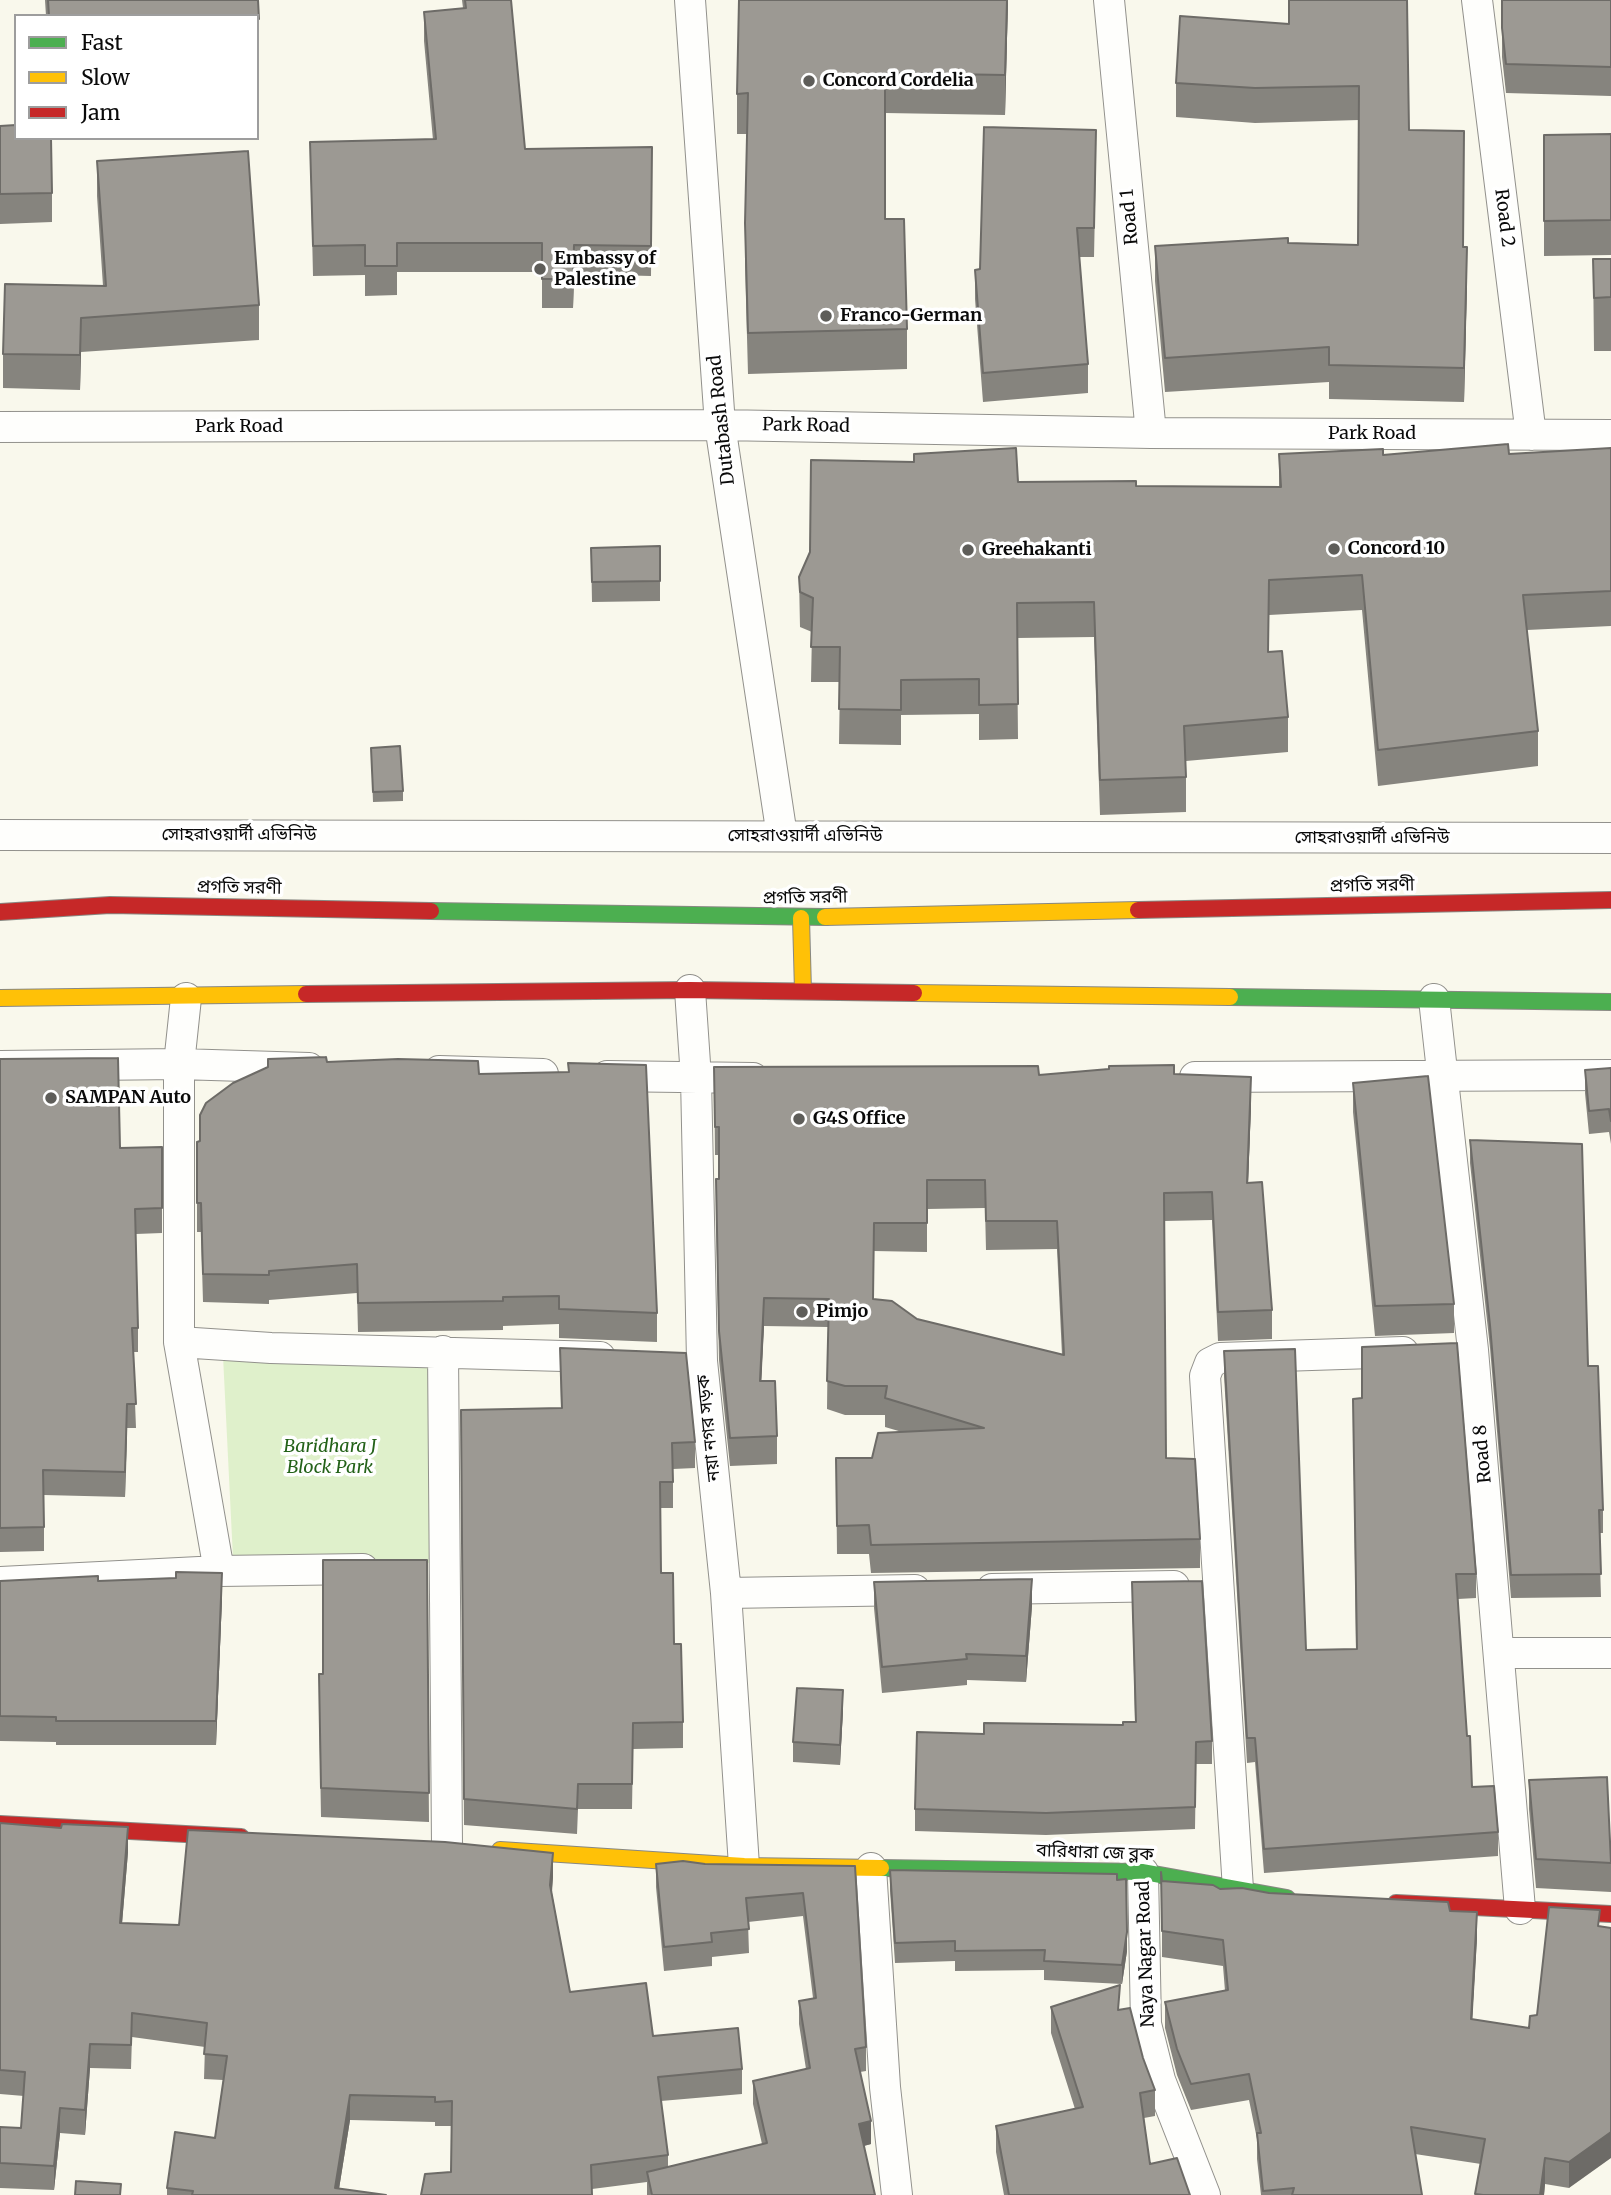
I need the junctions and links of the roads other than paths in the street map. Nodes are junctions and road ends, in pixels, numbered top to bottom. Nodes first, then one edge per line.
1 (690, 0) edge
2 (1110, 0) edge
3 (1477, 0) edge
4 (720, 425) junction
5 (0, 427) edge
6 (1151, 433) junction
7 (1531, 435) junction
8 (1611, 435) edge
9 (0, 835) edge
10 (782, 836) junction
11 (1611, 838) edge
12 (1611, 900) edge
13 (0, 912) edge
14 (801, 918) junction
15 (690, 990) junction
16 (803, 991) junction
17 (0, 998) edge
18 (186, 998) junction
19 (1434, 999) junction
20 (1611, 1002) edge
21 (179, 1064) junction
22 (0, 1066) edge
23 (332, 1068) edge
24 (416, 1071) edge
25 (1611, 1075) edge
26 (1443, 1076) junction
27 (1166, 1077) edge
28 (696, 1078) junction
29 (779, 1078) edge
30 (178, 1342) junction
31 (443, 1351) junction
32 (1451, 1351) junction
33 (634, 1359) edge
34 (417, 1567) junction
35 (219, 1571) junction
36 (0, 1582) edge
37 (1219, 1585) junction
38 (726, 1593) junction
39 (1500, 1653) junction
40 (1611, 1653) edge
41 (0, 1824) edge
42 (254, 1838) edge
43 (447, 1845) edge
44 (484, 1849) edge
45 (744, 1866) junction
46 (871, 1868) junction
47 (1143, 1872) junction
48 (1238, 1889) junction
49 (1298, 1898) edge
50 (1381, 1902) edge
51 (1520, 1909) junction
52 (1611, 1914) edge
53 (897, 2195) edge
54 (1205, 2195) edge

1 - 4 street, Dutabash Road
2 - 6 street, Road 1
3 - 7 street, Road 2
4 - 5 street, Park Road
4 - 6 street, Park Road
4 - 10 street, Dutabash Road
6 - 7 street, Park Road
7 - 8 street, Park Road
9 - 10 street, সোহরাওয়ার্দী এভিনিউ
10 - 11 street, সোহরাওয়ার্দী এভিনিউ
12 - 14 main road, প্রগতি সরণী
13 - 14 main road, প্রগতি সরণী
14 - 16 main road
15 - 16 main road
15 - 18 main road
15 - 28 street, নয়া নগর সড়ক
16 - 19 main road
17 - 18 main road
18 - 21 street
19 - 20 main road
19 - 26 street, Road 8
21 - 22 street
21 - 23 street
21 - 30 street
24 - 28 street
25 - 26 street
26 - 27 street
26 - 32 street, Road 8
28 - 29 street
28 - 38 street, নয়া নগর সড়ক
30 - 31 street
30 - 35 street
31 - 33 street
31 - 34 street
32 - 37 street
32 - 39 street, Road 8
34 - 35 street
34 - 43 street
35 - 36 street
37 - 38 street
37 - 48 street
38 - 45 street, নয়া নগর সড়ক
39 - 40 street
39 - 51 street, Road 8
41 - 42 main road
44 - 45 main road, বারিধারা জে ব্লক
45 - 46 main road, বারিধারা জে ব্লক
46 - 47 main road, বারিধারা জে ব্লক
46 - 53 street
47 - 48 main road, বারিধারা জে ব্লক
47 - 54 street, Naya Nagar Road
48 - 49 main road, বারিধারা জে ব্লক
50 - 51 main road
51 - 52 main road

